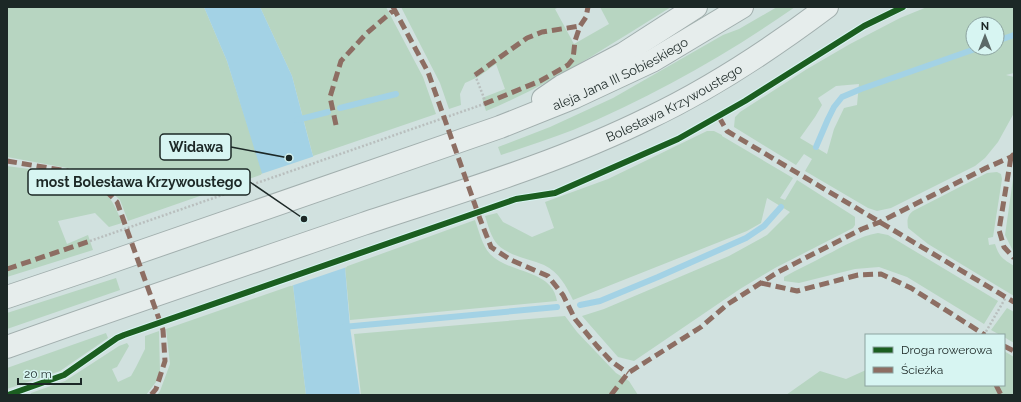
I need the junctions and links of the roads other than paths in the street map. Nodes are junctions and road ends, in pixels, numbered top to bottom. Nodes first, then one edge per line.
1 (696, 7) edge
2 (742, 7) edge
3 (828, 7) edge
4 (497, 128) junction
5 (7, 297) edge
6 (7, 347) edge

1 - 4 main road
2 - 4 main road, aleja Jana III Sobieskiego
3 - 6 main road, Bolesława Krzywoustego
4 - 5 main road

